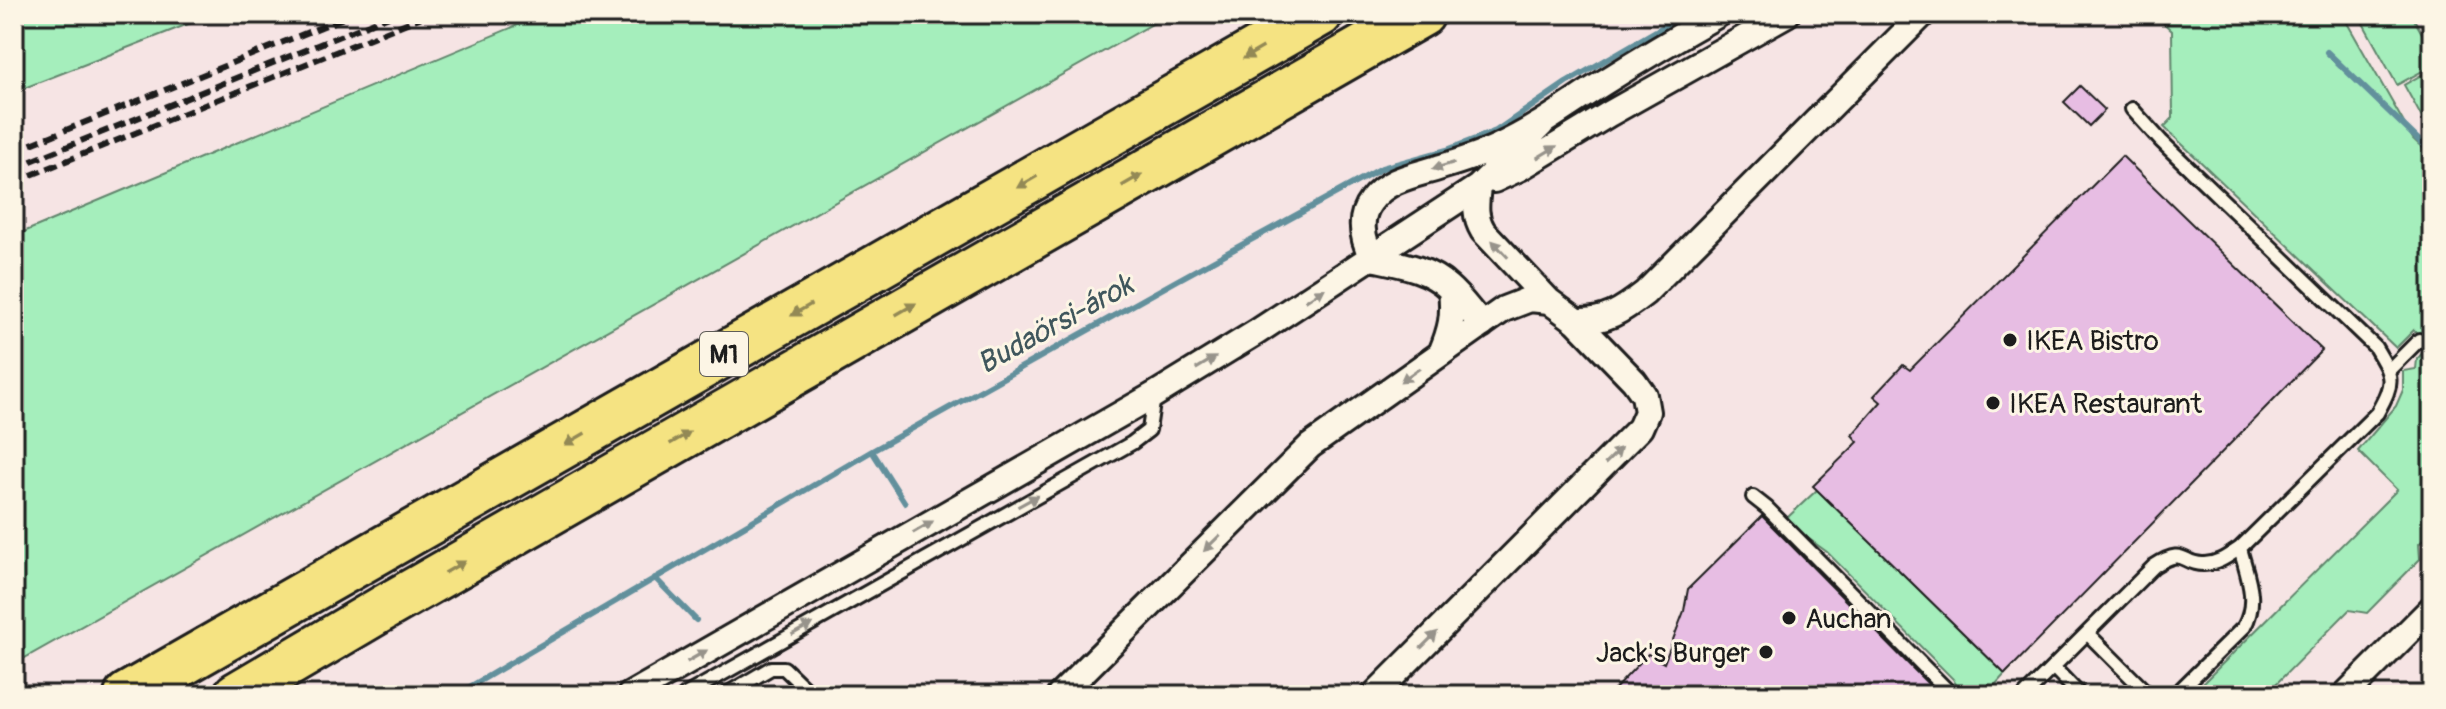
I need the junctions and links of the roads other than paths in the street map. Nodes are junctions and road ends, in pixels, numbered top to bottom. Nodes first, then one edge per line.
1 (1320, 14) edge
2 (1422, 14) edge
3 (1719, 14) edge
4 (1787, 14) edge
5 (1923, 14) edge
6 (2132, 109) dead end
7 (1541, 125) junction
8 (1478, 187) junction
9 (1372, 258) junction
10 (1451, 290) junction
11 (1549, 301) junction
12 (1621, 312) junction
13 (1576, 321) junction
14 (1482, 325) junction
15 (2419, 340) dead end
16 (1441, 353) junction
17 (1618, 364) junction
18 (2389, 370) junction
19 (1154, 395) junction
20 (1753, 497) dead end
21 (2240, 548) junction
22 (387, 606) junction
23 (2429, 617) edge
24 (2087, 633) junction
25 (2053, 667) junction
26 (127, 695) edge
27 (236, 695) edge
28 (269, 695) edge
29 (630, 695) edge
30 (685, 695) edge
31 (725, 695) edge
32 (812, 695) edge
33 (1060, 695) edge
34 (1374, 695) edge
35 (1952, 695) edge
36 (2025, 695) edge
37 (2080, 695) edge
38 (2149, 695) edge
39 (2175, 695) edge
40 (2345, 695) edge

1 -> 26 highway, M1
22 -> 2 highway, M1
3 - 7 street
8 -> 4 street
5 - 12 street
6 - 18 lane
7 - 8 street
7 -> 9 street
8 - 9 street
11 -> 8 street
9 - 10 street
19 -> 9 street
10 - 14 street
10 - 16 street
11 - 13 street
11 - 14 street
12 - 13 street
12 - 17 street
13 - 17 street
14 - 16 street
15 - 18 lane
16 -> 33 street
34 -> 17 street
18 - 21 lane
29 -> 19 street
30 -> 19 lane
20 - 35 lane
21 - 24 lane
21 - 39 lane
22 - 27 highway, M1
22 - 28 highway
23 - 40 street
24 - 25 lane
24 - 38 lane
25 - 36 lane
25 - 37 lane
31 - 32 lane

